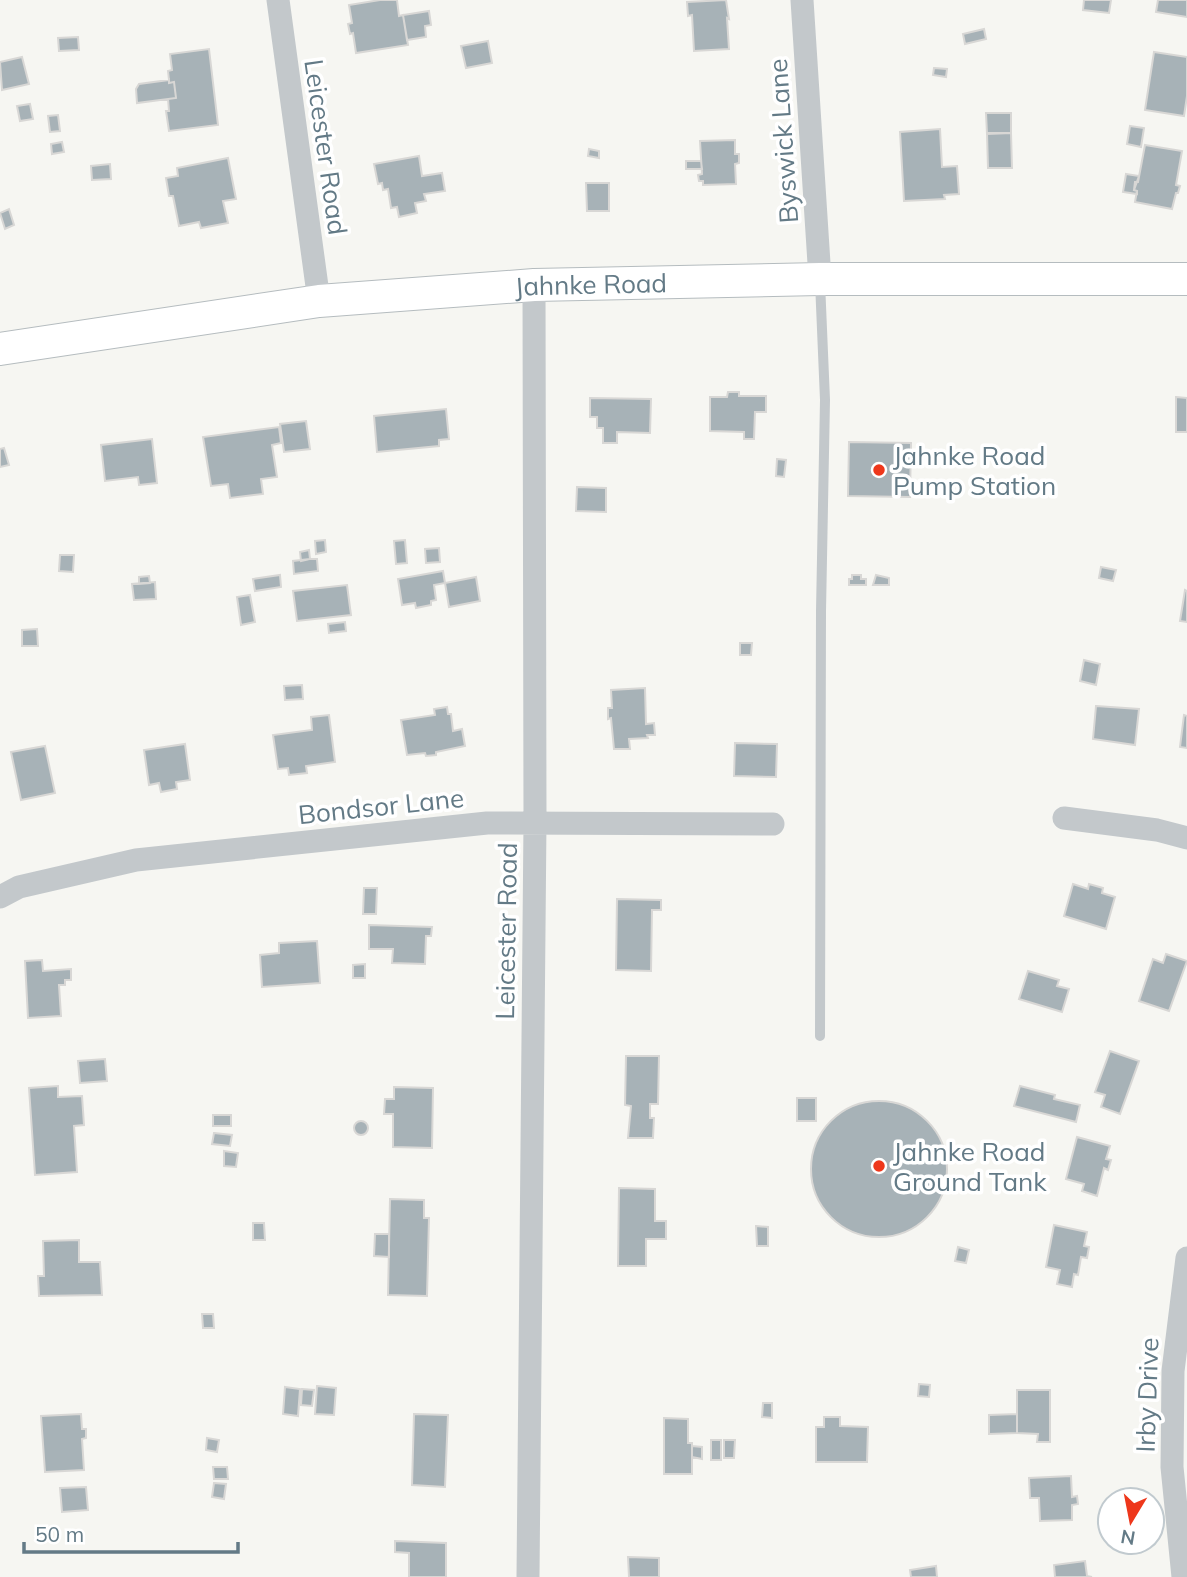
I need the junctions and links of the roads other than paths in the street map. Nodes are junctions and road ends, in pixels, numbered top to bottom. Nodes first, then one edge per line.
1 (278, 0) edge
2 (802, 0) edge
3 (820, 279) junction
4 (1187, 279) edge
5 (534, 285) junction
6 (319, 301) junction
7 (0, 349) edge
8 (1064, 818) dead end
9 (536, 822) junction
10 (773, 824) dead end
11 (1187, 838) edge
12 (0, 897) edge
13 (820, 1036) dead end
14 (1187, 1258) edge
15 (528, 1577) edge
16 (1183, 1577) edge

1 - 6 street, Leicester Road
2 - 3 street, Byswick Lane
3 - 4 main road, Jahnke Road
3 - 5 main road, Jahnke Road
3 - 13 lane
5 - 6 main road, Jahnke Road
5 - 9 street, Leicester Road
6 - 7 main road, Jahnke Road
8 - 11 street
9 - 10 street, Bondsor Lane
9 - 12 street, Bondsor Lane
9 - 15 street, Leicester Road
14 - 16 street, Irby Drive

